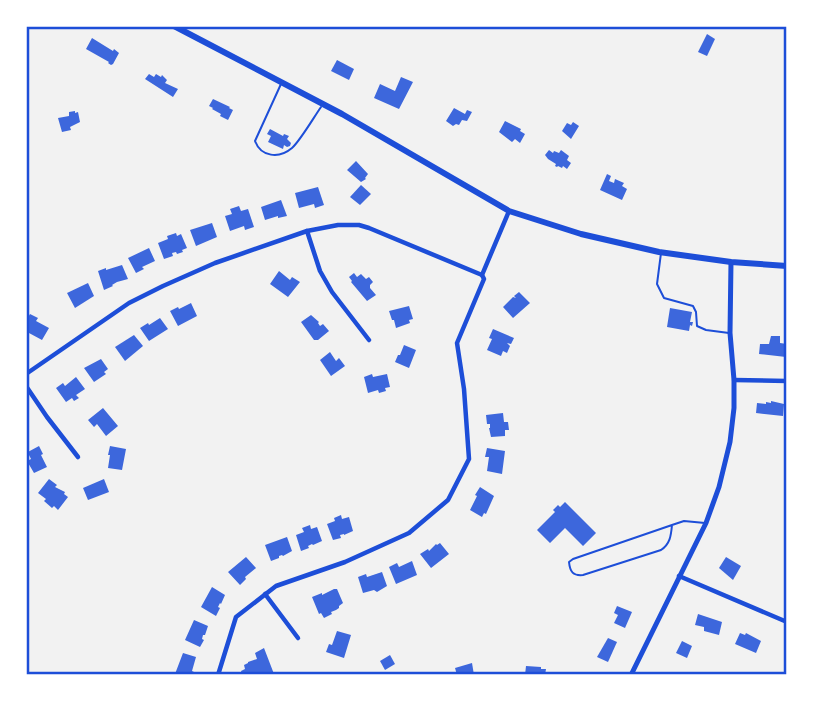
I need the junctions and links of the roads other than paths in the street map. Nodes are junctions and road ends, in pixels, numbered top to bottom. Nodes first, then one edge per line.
1 (174, 26) edge
2 (281, 83) junction
3 (323, 104) junction
4 (509, 211) junction
5 (307, 231) junction
6 (661, 252) junction
7 (732, 262) junction
8 (787, 266) edge
9 (482, 275) junction
10 (730, 333) junction
11 (369, 341) dead end
12 (26, 374) edge
13 (734, 380) junction
14 (787, 381) edge
15 (26, 386) edge
16 (78, 457) dead end
17 (706, 523) junction
18 (672, 525) junction
19 (678, 576) junction
20 (265, 594) junction
21 (787, 622) edge
22 (298, 638) dead end
23 (218, 675) edge
24 (631, 675) edge

1 - 2 main road
2 - 3 main road
2 - 3 lane
3 - 4 main road
4 - 6 main road
4 - 9 street
5 - 9 street
5 - 11 street
5 - 12 street
6 - 7 main road
6 - 10 lane
7 - 8 main road
7 - 10 street
9 - 20 street
10 - 13 street
13 - 14 street
13 - 17 street
15 - 16 street
17 - 18 lane
17 - 19 street
18 - 18 lane
19 - 21 street
19 - 24 street
20 - 22 street
20 - 23 street

